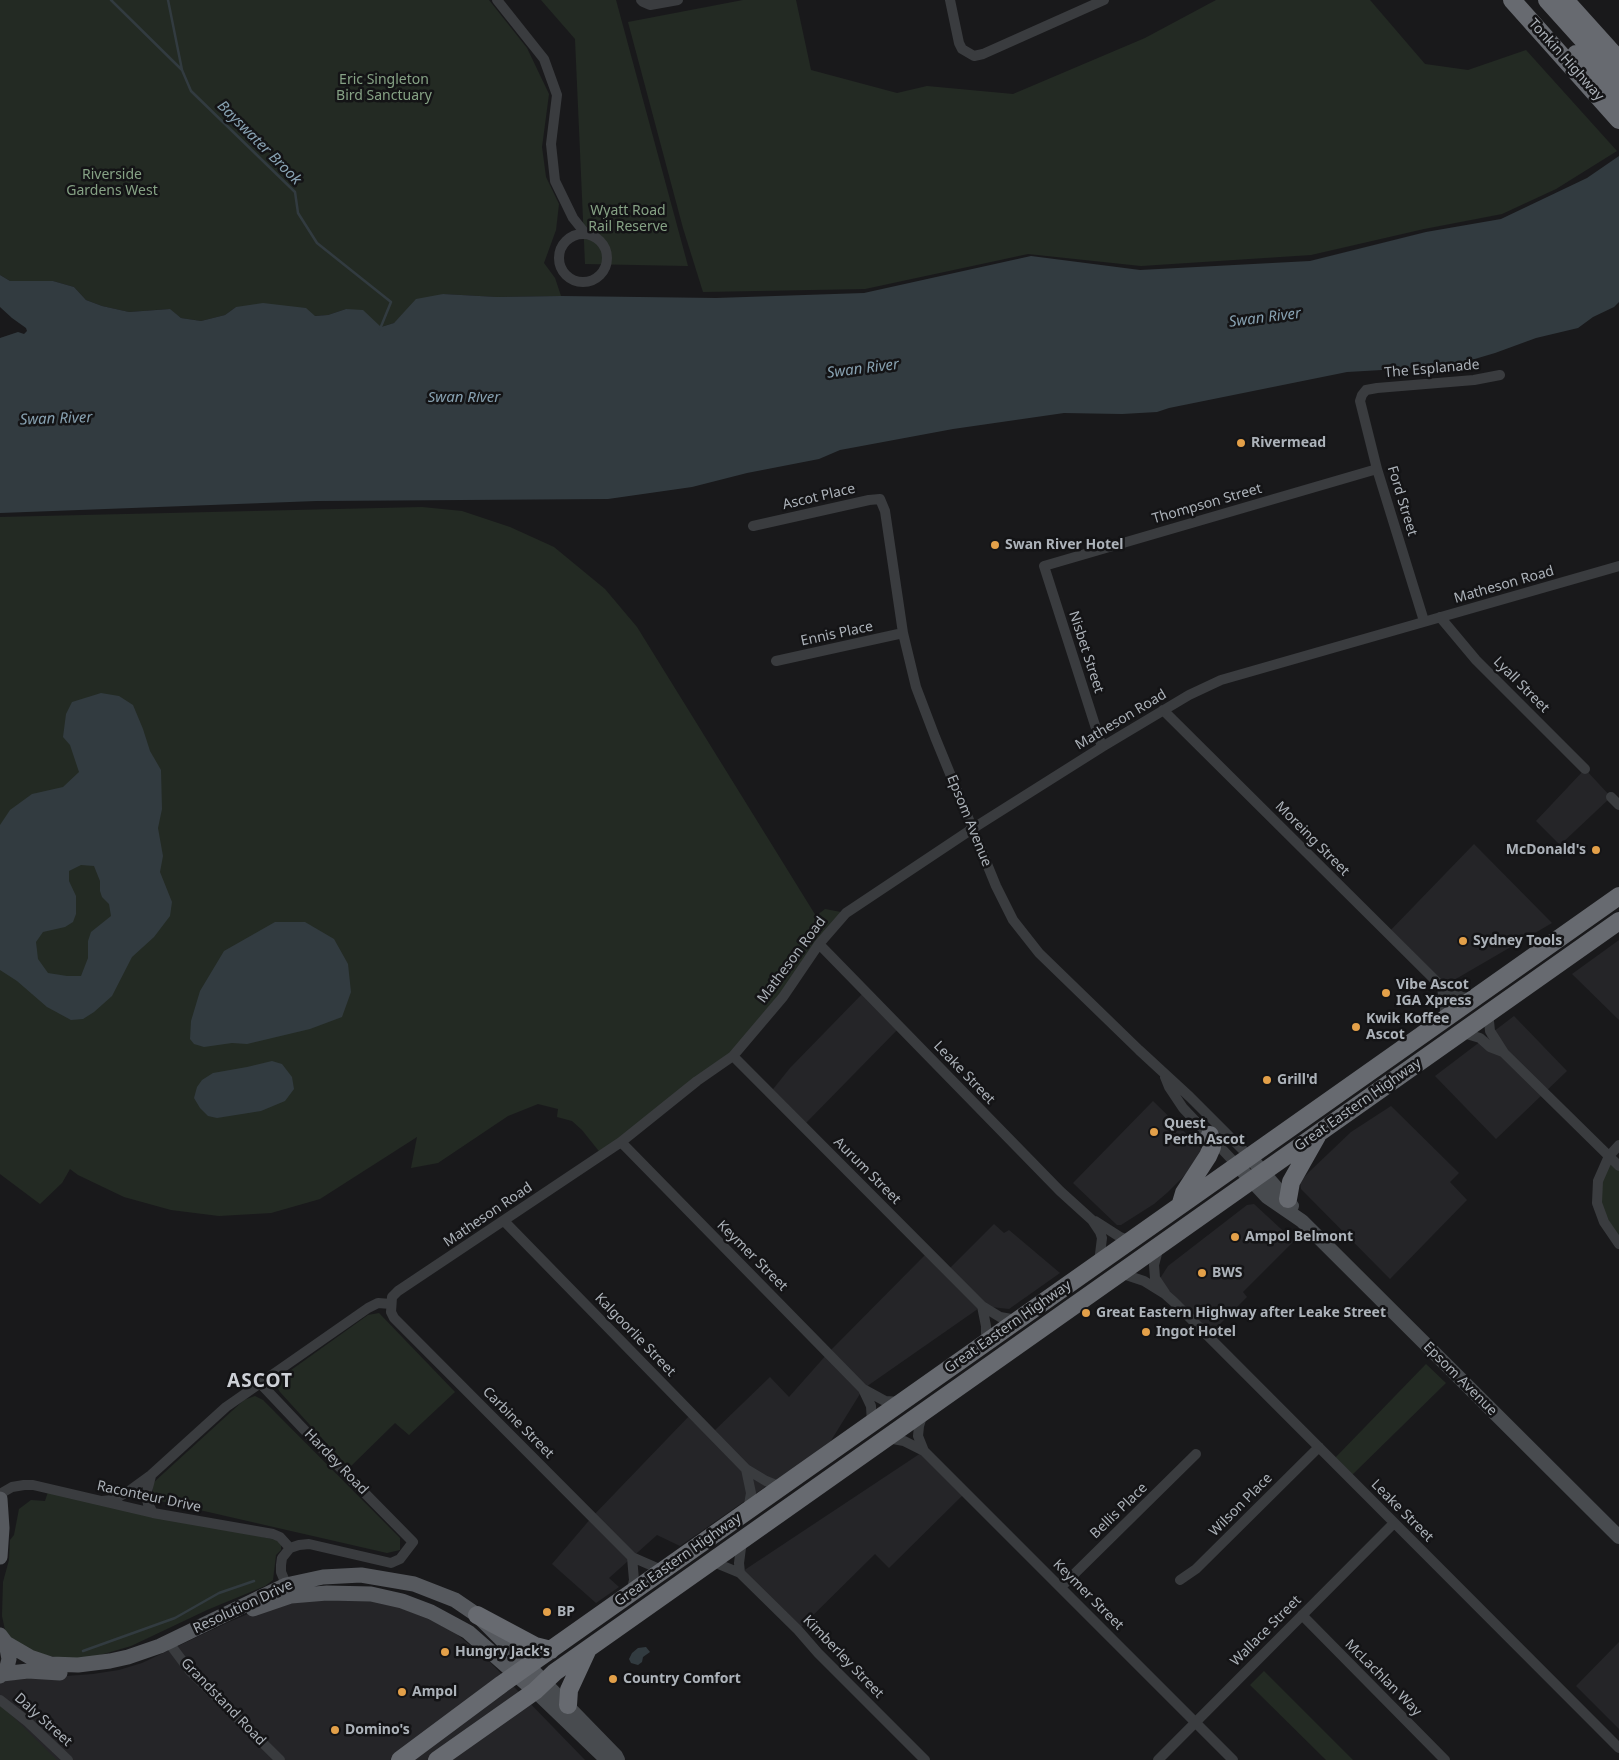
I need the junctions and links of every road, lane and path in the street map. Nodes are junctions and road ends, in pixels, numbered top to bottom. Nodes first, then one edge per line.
1 (497, 0) edge
2 (641, 0) edge
3 (678, 0) edge
4 (950, 0) edge
5 (1104, 0) edge
6 (1512, 0) edge
7 (1528, 0) edge
8 (1547, 0) edge
9 (1565, 0) edge
10 (1619, 60) edge
11 (1619, 80) edge
12 (1619, 102) edge
13 (1619, 120) edge
14 (585, 233) junction
15 (1500, 375) dead end
16 (1366, 390) joint
17 (1377, 468) junction
18 (884, 511) joint
19 (753, 526) dead end
20 (1044, 566) joint
21 (1619, 566) edge
22 (1440, 617) junction
23 (1424, 621) junction
24 (903, 633) junction
25 (776, 661) dead end
26 (1163, 710) junction
27 (1102, 746) junction
28 (1584, 769) dead end
29 (1611, 797) dead end
30 (1619, 805) edge
31 (972, 829) junction
32 (1619, 896) edge
33 (1619, 915) edge
34 (1619, 921) edge
35 (818, 944) junction
36 (1534, 957) junction
37 (1442, 987) junction
38 (1472, 999) junction
39 (1488, 1012) junction
40 (1444, 1019) junction
41 (1460, 1032) junction
42 (1504, 1053) junction
43 (733, 1056) junction
44 (1164, 1074) junction
45 (1320, 1131) junction
46 (1210, 1135) junction
47 (621, 1142) junction
48 (1619, 1145) edge
49 (1610, 1156) junction
50 (1244, 1161) junction
51 (1619, 1166) edge
52 (1258, 1176) junction
53 (1288, 1199) junction
54 (1180, 1206) junction
55 (1092, 1220) junction
56 (504, 1221) junction
57 (1302, 1221) junction
58 (1130, 1241) junction
59 (1619, 1244) edge
60 (1159, 1245) junction
61 (1099, 1262) junction
62 (1120, 1273) junction
63 (1165, 1294) junction
64 (391, 1304) junction
65 (982, 1306) junction
66 (1018, 1320) junction
67 (986, 1343) junction
68 (260, 1382) junction
69 (863, 1389) junction
70 (902, 1402) junction
71 (923, 1413) junction
72 (872, 1424) junction
73 (888, 1438) junction
74 (1319, 1447) junction
75 (924, 1450) junction
76 (1196, 1454) dead end
77 (746, 1469) junction
78 (152, 1475) junction
79 (782, 1487) junction
80 (0, 1494) edge
81 (0, 1499) edge
82 (102, 1501) junction
83 (748, 1511) junction
84 (153, 1513) junction
85 (1394, 1523) junction
86 (1619, 1538) edge
87 (742, 1540) junction
88 (290, 1548) junction
89 (0, 1557) edge
90 (632, 1557) junction
91 (711, 1562) junction
92 (664, 1571) junction
93 (740, 1573) junction
94 (1180, 1580) dead end
95 (1061, 1587) junction
96 (289, 1591) junction
97 (631, 1593) junction
98 (477, 1615) junction
99 (1302, 1615) junction
100 (3, 1639) edge
101 (171, 1644) junction
102 (550, 1650) junction
103 (587, 1650) junction
104 (522, 1670) junction
105 (1, 1675) edge
106 (540, 1687) junction
107 (0, 1700) edge
108 (568, 1705) junction
109 (1194, 1722) junction
110 (1619, 1748) edge
111 (68, 1760) edge
112 (280, 1760) edge
113 (400, 1760) edge
114 (438, 1760) edge
115 (607, 1760) edge
116 (618, 1760) edge
117 (925, 1760) edge
118 (1158, 1760) edge
119 (1233, 1760) edge
120 (1445, 1760) edge

1 - 14 street
2 - 3 street
4 - 5 street
6 - 13 highway, Tonkin Highway
7 - 12 highway, Tonkin Highway
8 - 11 highway, Tonkin Highway
9 - 10 highway
14 - 14 street
15 - 16 street, The Esplanade
16 - 17 street, Ford Street
17 - 20 street, Thompson Street
17 - 23 street, Ford Street
18 - 19 street, Ascot Place
18 - 24 street, Epsom Avenue
20 - 27 street, Nisbet Street
21 - 22 street, Matheson Road
22 - 23 street, Matheson Road
22 - 28 street, Lyall Street
23 - 26 street, Matheson Road
24 - 25 street, Ennis Place
24 - 31 street, Epsom Avenue
26 - 27 street, Matheson Road
26 - 37 street, Moreing Street
27 - 31 street, Matheson Road
29 - 30 street
31 - 35 street, Matheson Road
31 - 44 street, Epsom Avenue
32 - 36 highway, Great Eastern Highway
33 - 36 highway
34 - 39 highway, Great Eastern Highway
35 - 43 street, Matheson Road
35 - 55 street, Leake Street
36 - 38 highway, Great Eastern Highway
37 - 38 street, Moreing Street
37 - 40 street
38 - 40 highway, Great Eastern Highway
39 - 41 highway, Great Eastern Highway
39 - 42 street
40 - 50 highway, Great Eastern Highway
41 - 42 street
41 - 45 highway, Great Eastern Highway
42 - 49 street
43 - 47 street, Matheson Road
43 - 65 street, Aurum Street
44 - 46 street, Epsom Avenue
44 - 50 street, Epsom Avenue
45 - 52 highway, Great Eastern Highway
45 - 53 highway
46 - 50 street, Epsom Avenue
46 - 54 highway
47 - 56 street, Matheson Road
47 - 69 street, Keymer Street
48 - 49 street
49 - 51 street
49 - 59 street
50 - 52 street, Epsom Avenue
50 - 54 highway, Great Eastern Highway
52 - 53 street, Epsom Avenue
52 - 57 street, Epsom Avenue
52 - 60 highway, Great Eastern Highway
53 - 57 street, Epsom Avenue
54 - 58 highway, Great Eastern Highway
55 - 58 street, Leake Street
55 - 61 street, Leake Street
56 - 64 street, Matheson Road
56 - 77 street, Kalgoorlie Street
57 - 86 street, Epsom Avenue
58 - 61 highway, Great Eastern Highway
60 - 62 highway, Great Eastern Highway
60 - 63 street, Leake Street
61 - 66 highway, Great Eastern Highway
62 - 63 street, Leake Street
62 - 71 highway, Great Eastern Highway
63 - 74 street, Leake Street
64 - 68 street
64 - 90 street, Carbine Street
65 - 66 street, Aurum Street
65 - 67 street
66 - 67 highway, Great Eastern Highway
67 - 70 highway, Great Eastern Highway
68 - 78 street
68 - 88 street, Hardey Road
69 - 70 street, Keymer Street
69 - 72 street, Keymer Street
70 - 72 highway, Great Eastern Highway
71 - 73 highway, Great Eastern Highway
71 - 75 street
72 - 79 highway, Great Eastern Highway
73 - 75 street, Keymer Street
73 - 87 highway, Great Eastern Highway
74 - 85 street, Leake Street
74 - 94 street, Wilson Place
75 - 95 street, Keymer Street
76 - 95 street, Bellis Place
77 - 79 street, Kalgoorlie Street
77 - 83 street
78 - 82 street
78 - 84 street
79 - 83 highway, Great Eastern Highway
80 - 82 street, Raconteur Drive
81 - 89 main road
82 - 84 street, Raconteur Drive
83 - 92 highway, Great Eastern Highway
84 - 88 street, Raconteur Drive
85 - 99 street, Wallace Street
85 - 110 street, Leake Street
87 - 91 highway, Great Eastern Highway
87 - 93 street
88 - 96 street
90 - 92 street, Carbine Street
90 - 97 street
91 - 93 street, Kimberley Street
91 - 103 highway, Great Eastern Highway
92 - 97 highway, Great Eastern Highway
93 - 117 street, Kimberley Street
95 - 109 street, Keymer Street
96 - 98 main road, Resolution Drive
96 - 101 main road, Resolution Drive
96 - 104 main road, Resolution Drive
97 - 102 highway, Great Eastern Highway
98 - 102 highway
98 - 104 main road, Resolution Drive
99 - 109 street, Wallace Street
99 - 120 street, McLachlan Way
100 - 101 main road, Resolution Drive
100 - 105 main road
101 - 105 main road, Resolution Drive
101 - 112 street, Grandstand Road
102 - 104 highway, Great Eastern Highway
103 - 106 highway, Great Eastern Highway
103 - 108 highway
104 - 106 main road, Resolution Drive
104 - 113 highway, Great Eastern Highway
106 - 108 street
106 - 114 highway, Great Eastern Highway
106 - 115 street
107 - 111 street, Daly Street
108 - 116 street
109 - 118 street, Wallace Street
109 - 119 street, Keymer Street

